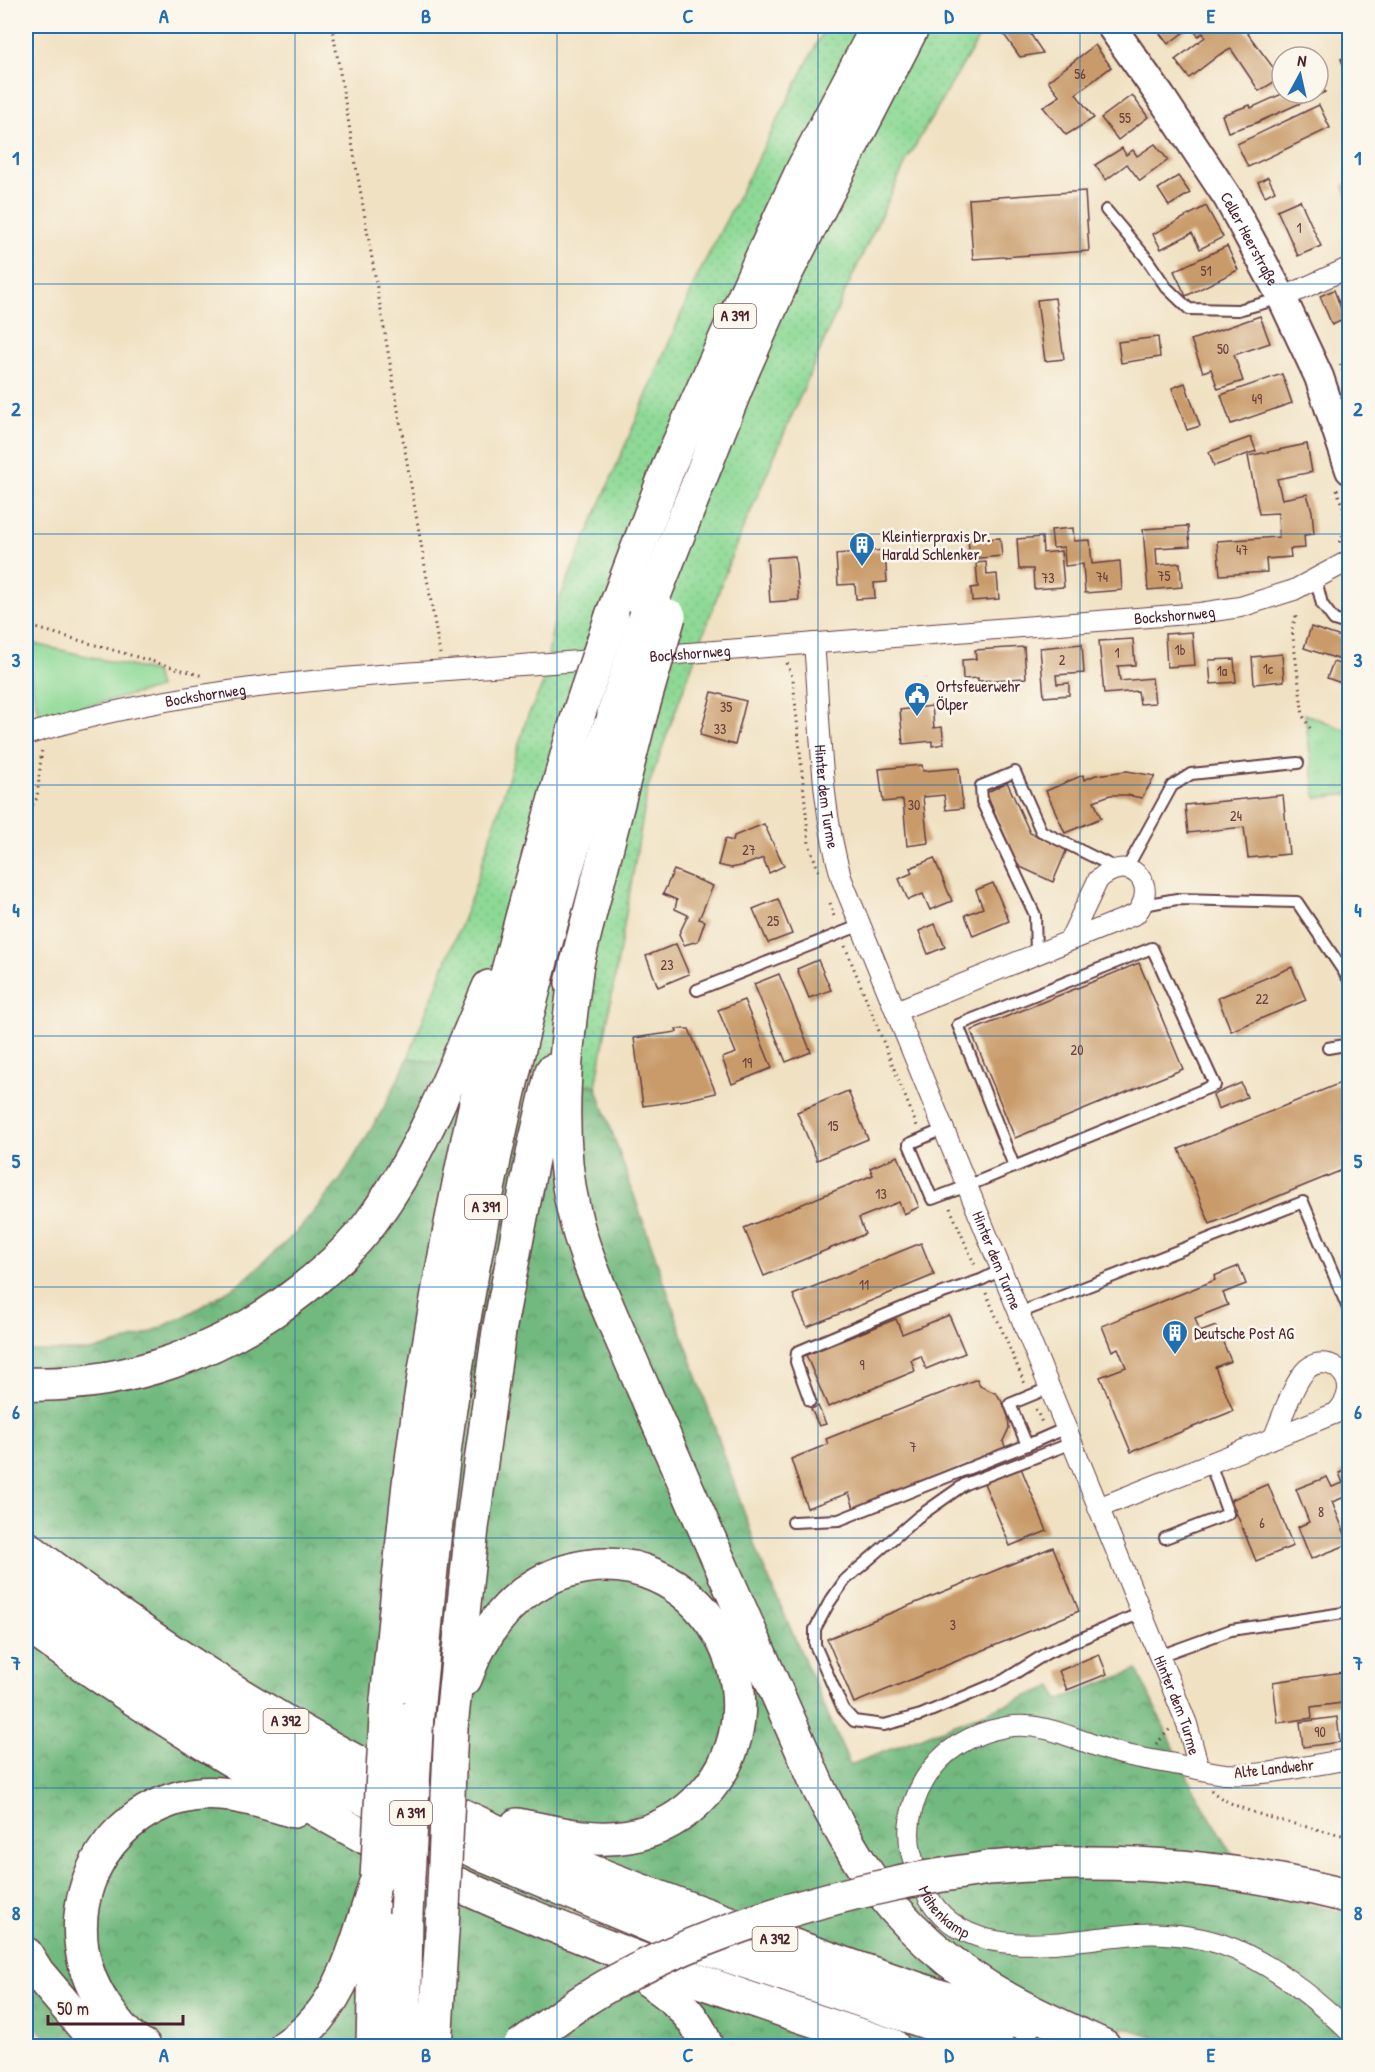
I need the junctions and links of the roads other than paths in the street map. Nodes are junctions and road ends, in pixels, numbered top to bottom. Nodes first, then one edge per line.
1 (878, 26) edge
2 (913, 26) edge
3 (1111, 26) edge
4 (1106, 210) dead end
5 (1350, 267) edge
6 (1282, 298) junction
7 (1342, 475) edge
8 (1344, 554) edge
9 (1316, 580) junction
10 (1350, 625) edge
11 (814, 643) junction
12 (627, 713) junction
13 (34, 733) edge
14 (1298, 763) dead end
15 (1121, 868) junction
16 (526, 900) junction
17 (1143, 905) junction
18 (861, 925) junction
19 (1069, 941) junction
20 (1036, 954) junction
21 (577, 963) junction
22 (1348, 978) dead end
23 (697, 990) dead end
24 (896, 1011) junction
25 (1350, 1044) edge
26 (1328, 1048) dead end
27 (944, 1129) junction
28 (1014, 1166) junction
29 (967, 1186) junction
30 (1001, 1270) junction
31 (1350, 1282) edge
32 (1338, 1287) junction
33 (1019, 1313) junction
34 (1350, 1313) edge
35 (1346, 1370) edge
36 (26, 1384) edge
37 (1049, 1388) junction
38 (810, 1401) dead end
39 (1347, 1404) edge
40 (1069, 1436) junction
41 (1274, 1437) junction
42 (1027, 1445) junction
43 (1210, 1463) junction
44 (1098, 1508) junction
45 (793, 1522) dead end
46 (1165, 1538) dead end
47 (26, 1547) edge
48 (26, 1584) edge
49 (1350, 1612) edge
50 (1141, 1613) junction
51 (26, 1624) edge
52 (1159, 1656) junction
53 (451, 1727) junction
54 (1350, 1759) edge
55 (1199, 1769) junction
56 (460, 1814) junction
57 (347, 1828) junction
58 (377, 1879) junction
59 (1350, 1897) edge
60 (581, 1937) junction
61 (26, 1953) edge
62 (1350, 2032) edge
63 (436, 2045) edge
64 (100, 2046) edge
65 (144, 2046) edge
66 (286, 2046) edge
67 (373, 2046) edge
68 (404, 2046) edge
69 (520, 2046) edge
70 (706, 2046) edge
71 (893, 2046) edge
72 (998, 2046) edge
73 (1096, 2046) edge
74 (1104, 2046) edge

1 - 16 highway, A 391, bridge
2 - 12 highway, A 391, bridge
3 - 6 main road, Celler Heerstraße
4 - 6 lane
5 - 6 street
6 - 7 main road, Celler Heerstraße
8 - 9 street, Bockshornweg
9 - 10 lane
9 - 11 street, Bockshornweg
11 - 13 street, Bockshornweg
11 - 18 street, Hinter dem Turme
12 - 21 highway
12 - 68 highway, A 391, bridge
14 - 15 lane
15 - 17 street
15 - 19 street
15 - 20 lane
16 - 36 highway
16 - 58 highway, A 391, bridge
17 - 19 street
17 - 22 lane
18 - 23 lane
18 - 24 street, Hinter dem Turme
19 - 20 street
20 - 24 street
21 - 53 highway
21 - 74 highway
24 - 27 street, Hinter dem Turme
25 - 26 lane
27 - 29 street, Hinter dem Turme
27 - 29 lane
28 - 28 lane
28 - 29 lane
29 - 30 street, Hinter dem Turme
30 - 33 street, Hinter dem Turme
30 - 38 lane
31 - 32 lane
32 - 33 lane
32 - 34 lane
33 - 37 street, Hinter dem Turme
35 - 39 street
35 - 41 street
37 - 40 street, Hinter dem Turme
37 - 42 lane
39 - 41 street
40 - 42 lane
40 - 44 street, Hinter dem Turme
40 - 50 lane
41 - 43 street
42 - 45 lane
43 - 44 street
43 - 46 lane
44 - 50 street, Hinter dem Turme
47 - 56 highway, A 392
48 - 72 highway
49 - 52 lane
50 - 52 street, Hinter dem Turme
51 - 57 highway
52 - 55 street, Hinter dem Turme
53 - 56 highway
53 - 63 highway, bridge
54 - 55 street, Alte Landwehr
55 - 62 street, Mähenkamp
56 - 73 highway, A 392
57 - 60 highway
57 - 65 highway
58 - 66 highway
58 - 67 highway, A 391
59 - 69 highway, bridge
60 - 70 highway
60 - 71 highway
61 - 64 highway

